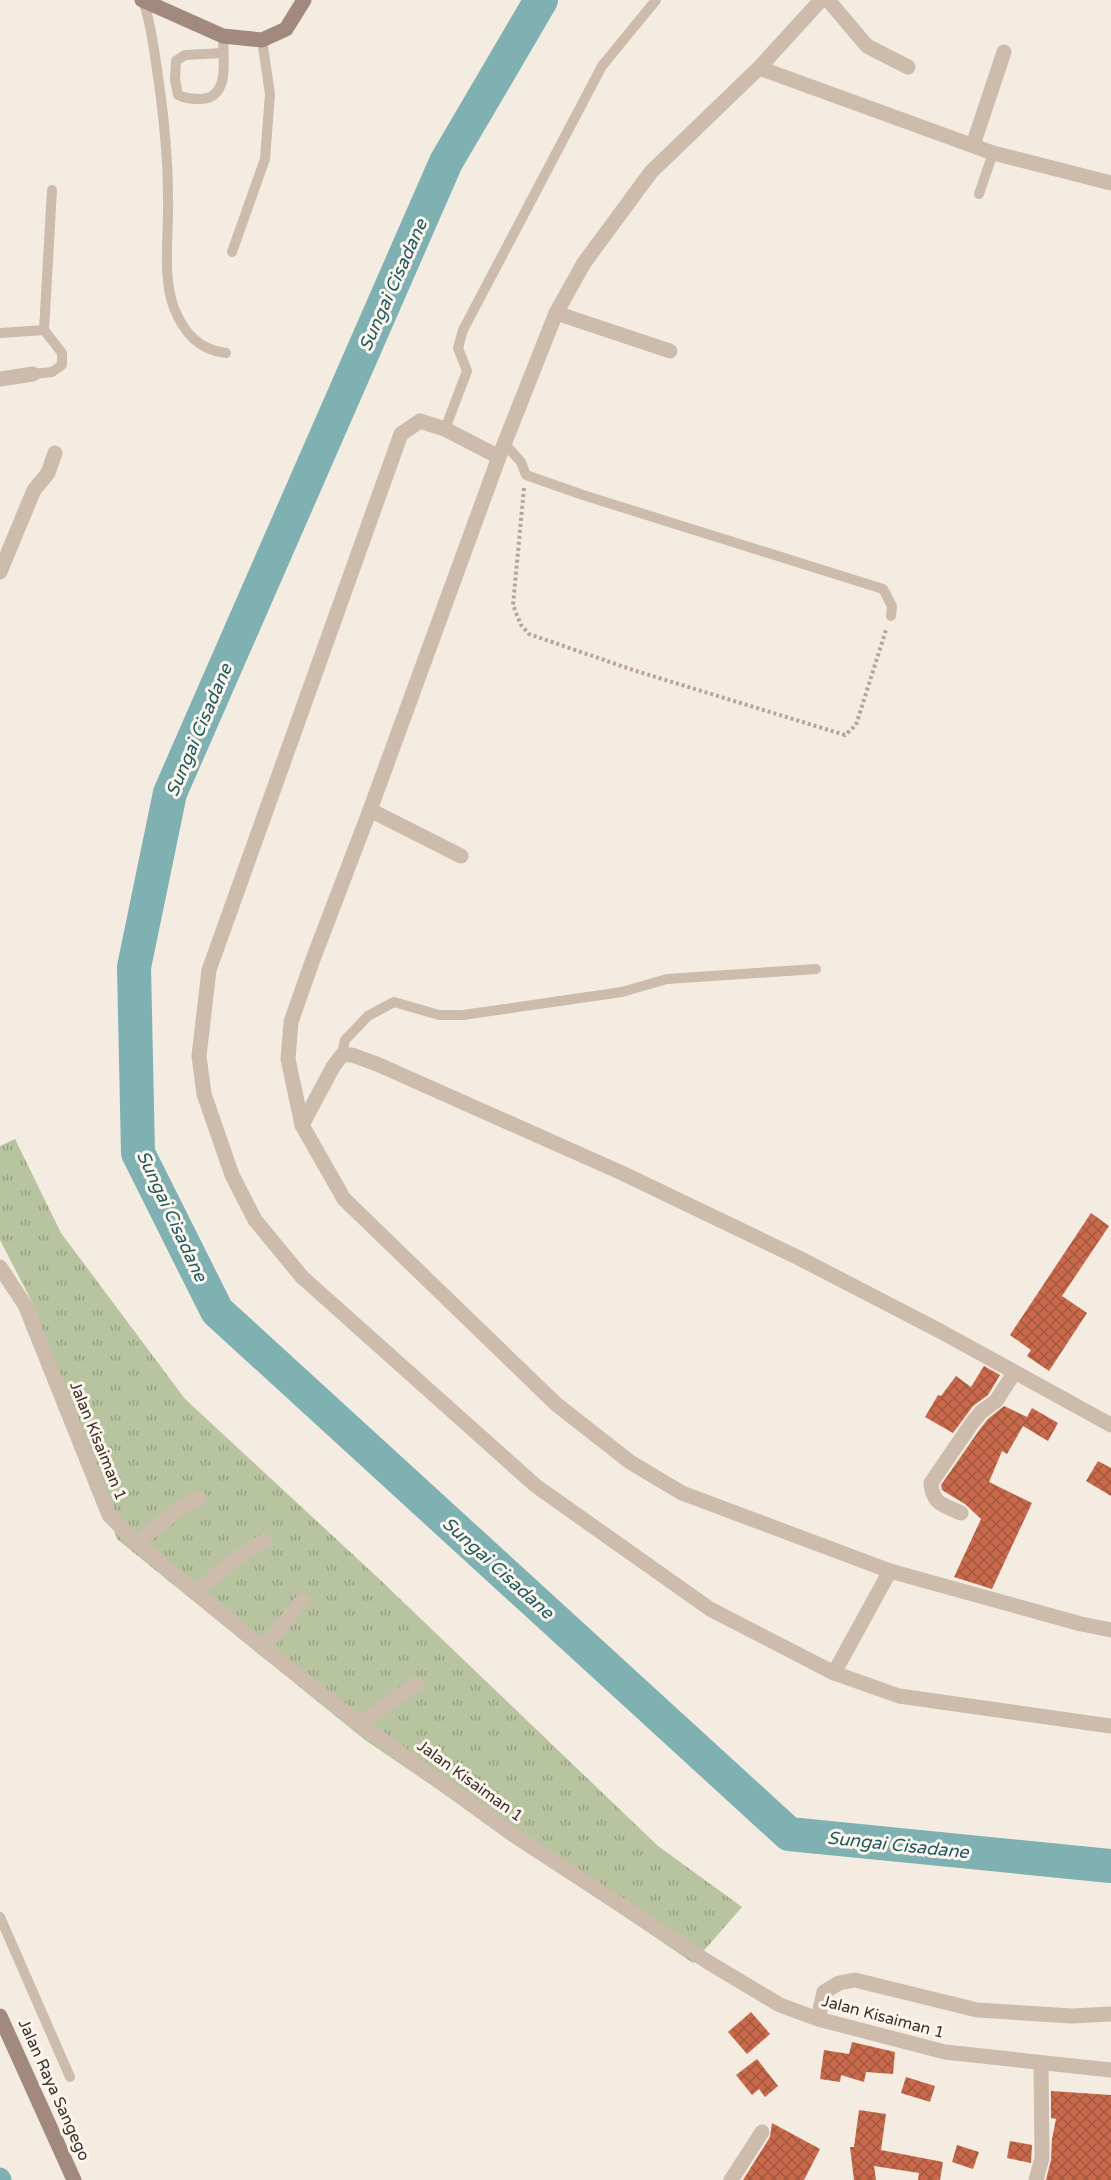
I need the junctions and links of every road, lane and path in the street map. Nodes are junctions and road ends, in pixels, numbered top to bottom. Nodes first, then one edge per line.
1 (142, 0) edge
2 (304, 0) edge
3 (656, 0) edge
4 (821, 0) edge
5 (828, 0) edge
6 (223, 36) junction
7 (262, 40) junction
8 (1004, 52) dead end
9 (223, 53) junction
10 (759, 68) junction
11 (908, 68) dead end
12 (973, 145) junction
13 (993, 153) junction
14 (1111, 183) edge
15 (52, 190) dead end
16 (980, 195) dead end
17 (232, 252) dead end
18 (556, 313) junction
19 (44, 330) junction
20 (0, 333) edge
21 (670, 351) dead end
22 (226, 353) dead end
23 (33, 374) joint
24 (0, 379) edge
25 (445, 429) junction
26 (502, 450) junction
27 (55, 453) dead end
28 (526, 475) junction
29 (0, 572) edge
30 (891, 616) joint
31 (370, 810) junction
32 (462, 856) dead end
33 (816, 969) dead end
34 (342, 1055) junction
35 (302, 1125) junction
36 (0, 1267) edge
37 (1014, 1373) junction
38 (1111, 1425) edge
39 (199, 1498) dead end
40 (961, 1513) dead end
41 (265, 1541) dead end
42 (136, 1543) junction
43 (890, 1571) junction
44 (196, 1593) junction
45 (303, 1600) dead end
46 (1111, 1630) edge
47 (263, 1648) junction
48 (834, 1674) junction
49 (416, 1684) dead end
50 (360, 1724) junction
51 (1111, 1726) edge
52 (0, 1917) edge
53 (1111, 2014) edge
54 (0, 2016) edge
55 (818, 2019) junction
56 (1041, 2063) junction
57 (1111, 2070) edge
58 (70, 2077) dead end
59 (762, 2132) dead end
60 (74, 2180) edge
61 (731, 2180) edge
62 (1036, 2180) edge

1 - 6 street
1 - 22 lane
2 - 7 street
3 - 25 lane
4 - 10 street
5 - 11 street
6 - 7 street
6 - 9 lane
7 - 17 lane
8 - 12 street
9 - 9 lane
10 - 12 street
10 - 18 street
12 - 13 street
13 - 14 street
13 - 16 lane
15 - 19 lane
18 - 21 street
18 - 26 street
19 - 20 lane
19 - 23 lane
23 - 24 street
25 - 26 street
25 - 48 street
26 - 28 lane
26 - 31 street
27 - 29 street
28 - 30 lane
28 - 30 path
31 - 32 street
31 - 35 street
33 - 34 lane
34 - 35 street
34 - 37 street
35 - 43 street
36 - 42 street, Jalan Kisaiman 1
37 - 38 street
37 - 40 street
39 - 42 street
41 - 44 street
42 - 44 street, Jalan Kisaiman 1
43 - 46 street
43 - 48 street
44 - 47 street, Jalan Kisaiman 1
45 - 47 street
47 - 50 street, Jalan Kisaiman 1
48 - 51 street
49 - 50 street
50 - 55 street, Jalan Kisaiman 1
52 - 58 lane
53 - 55 street
54 - 60 street, Jalan Raya Sangego
55 - 56 street, Jalan Kisaiman 1
56 - 57 street, Jalan Kisaiman 1
56 - 62 street
59 - 61 street

